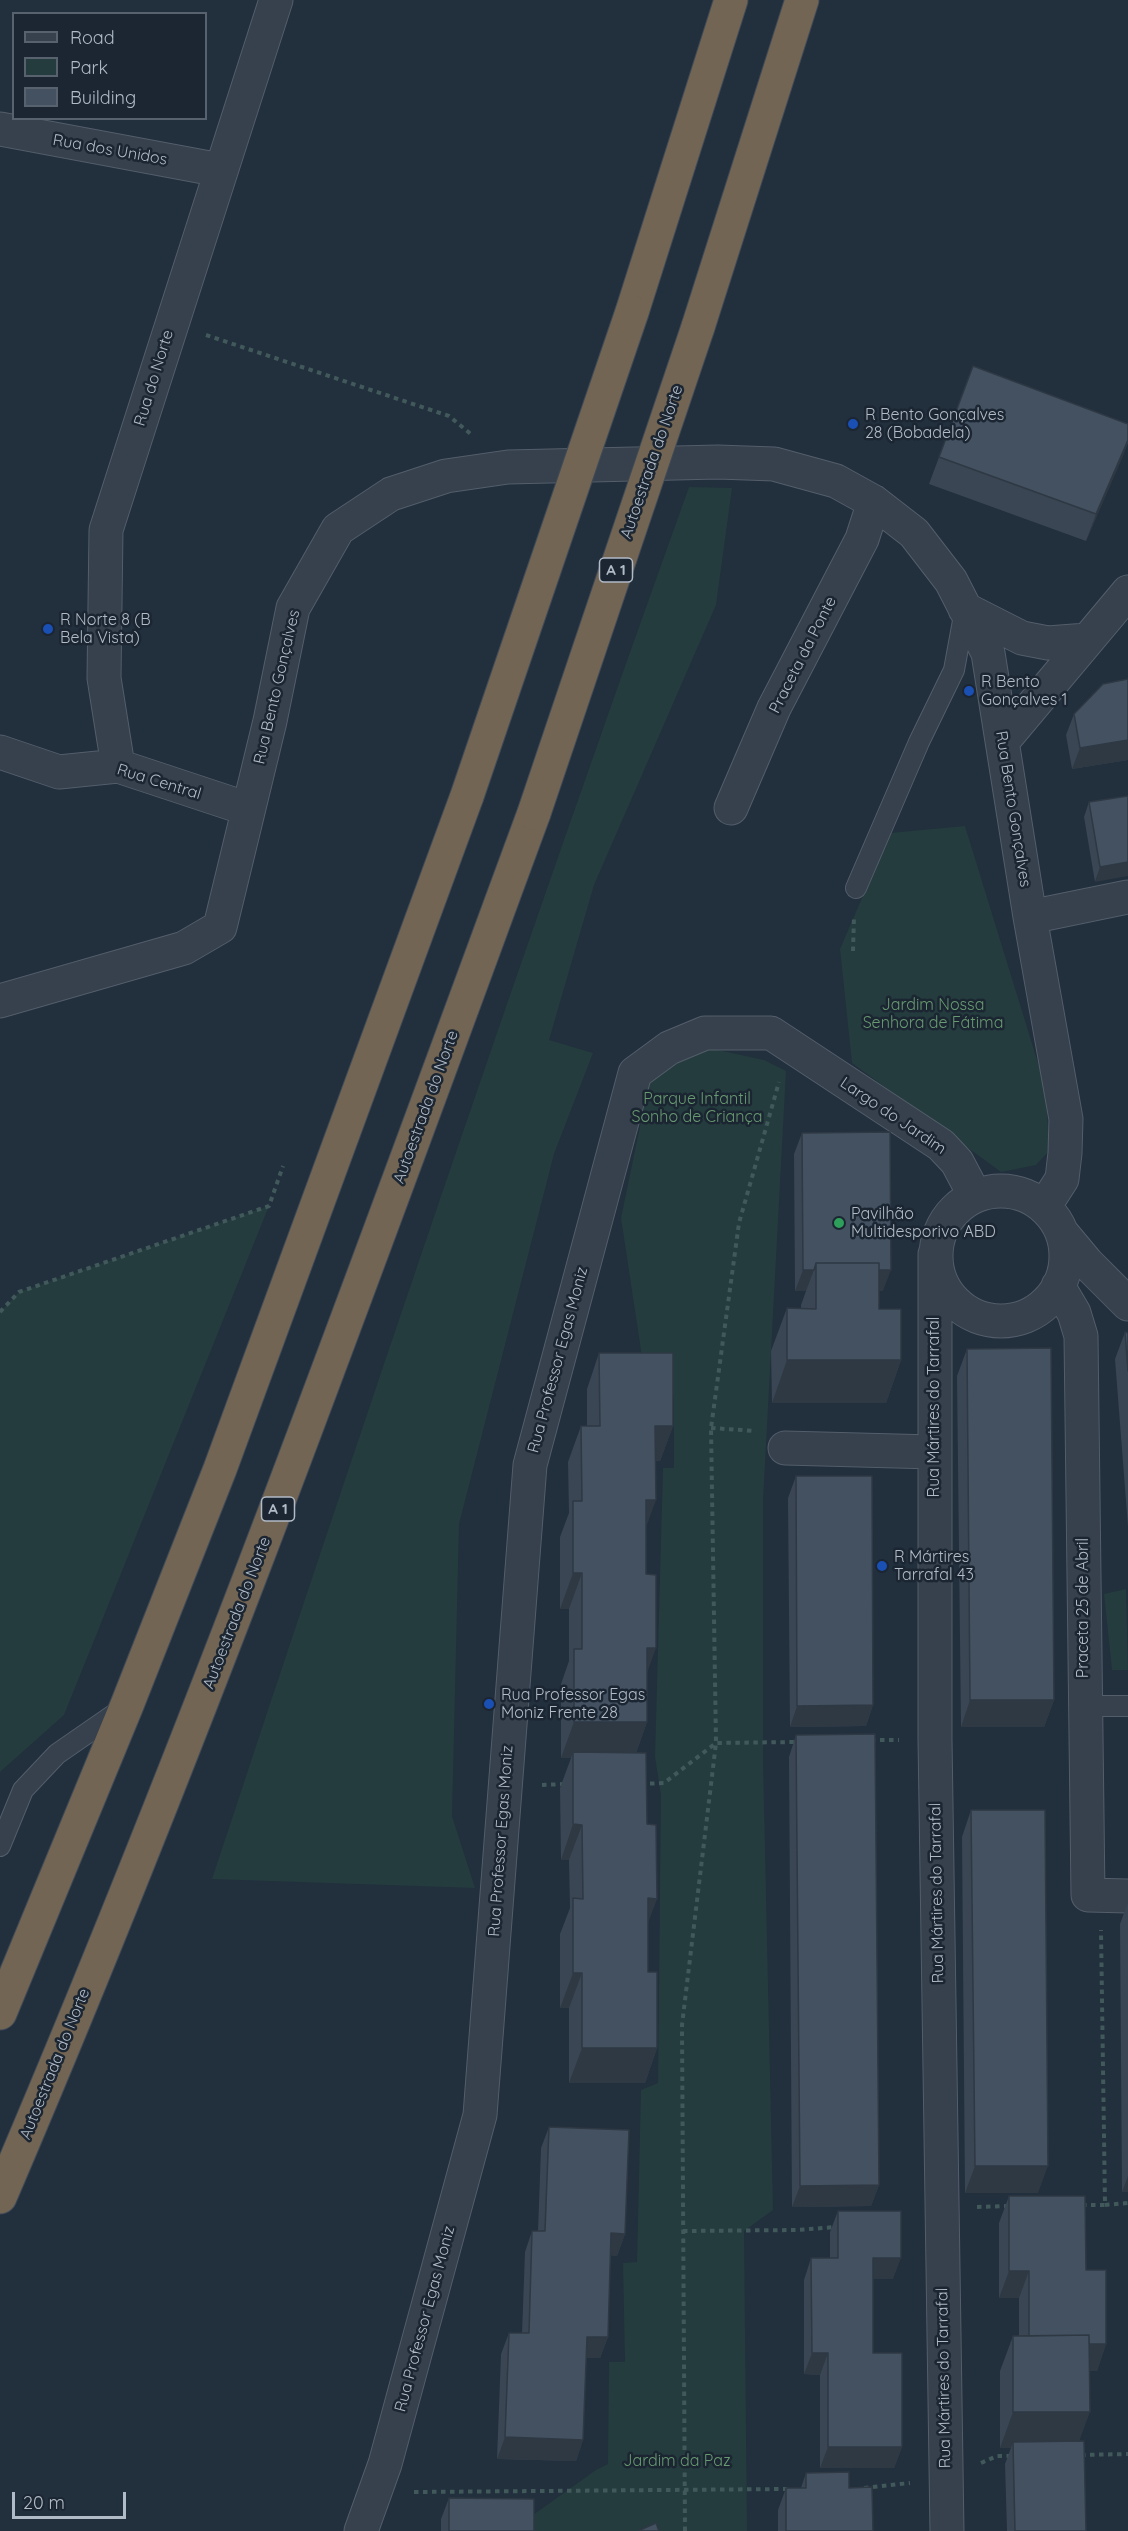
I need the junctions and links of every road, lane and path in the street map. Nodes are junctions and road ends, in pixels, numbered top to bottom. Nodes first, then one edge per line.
1 (276, 0) edge
2 (731, 0) edge
3 (802, 0) edge
4 (0, 129) edge
5 (220, 170) junction
6 (171, 323) junction
7 (449, 416) dead end
8 (874, 502) junction
9 (1128, 592) edge
10 (965, 609) junction
11 (1087, 640) junction
12 (1003, 741) junction
13 (0, 752) edge
14 (118, 766) junction
15 (731, 808) dead end
16 (248, 810) junction
17 (856, 888) dead end
18 (1128, 897) edge
19 (1029, 917) junction
20 (0, 1001) edge
21 (795, 1050) junction
22 (283, 1166) dead end
23 (975, 1196) junction
24 (1044, 1207) junction
25 (1062, 1233) junction
26 (935, 1254) junction
27 (1058, 1286) junction
28 (1128, 1304) edge
29 (0, 1312) edge
30 (785, 1448) dead end
31 (933, 1452) junction
32 (128, 1705) junction
33 (1084, 1706) junction
34 (1128, 1706) edge
35 (935, 1739) junction
36 (866, 1740) edge
37 (808, 1742) edge
38 (716, 1743) junction
39 (573, 1784) edge
40 (630, 1784) edge
41 (506, 1785) junction
42 (0, 1846) edge
43 (1114, 1895) edge
44 (0, 2013) edge
45 (0, 2197) edge
46 (1128, 2203) edge
47 (1078, 2205) edge
48 (1105, 2205) junction
49 (1011, 2206) edge
50 (941, 2208) junction
51 (841, 2227) edge
52 (683, 2231) junction
53 (1128, 2454) edge
54 (1076, 2455) edge
55 (997, 2456) dead end
56 (1019, 2456) edge
57 (946, 2477) junction
58 (852, 2488) edge
59 (685, 2490) junction
60 (798, 2490) edge
61 (375, 2492) junction
62 (364, 2528) edge
63 (685, 2531) edge
64 (947, 2531) edge

1 - 5 street, Rua do Norte
2 - 32 highway, bridge
3 - 45 highway, Autoestrada do Norte / A 1, bridge
4 - 5 street, Rua dos Unidos
5 - 6 street, Rua do Norte
6 - 7 path
6 - 14 street, Rua do Norte
8 - 10 street, Rua Bento Gonçalves
8 - 15 street, Praceta da Ponte
8 - 16 street, Rua Bento Gonçalves
9 - 11 street
10 - 11 street
10 - 12 street, Rua Bento Gonçalves
10 - 17 lane
11 - 12 street
12 - 19 street, Rua Bento Gonçalves
13 - 14 street, Rua Central
14 - 16 street, Rua Central
16 - 20 street, Rua Bento Gonçalves
18 - 19 street
19 - 24 street, Rua Bento Gonçalves
21 - 23 street, Largo do Jardim
21 - 38 path
21 - 41 street, Rua Professor Egas Moniz
22 - 29 path
23 - 24 street
23 - 26 street
24 - 25 street
25 - 27 street
25 - 28 street
26 - 27 street
26 - 31 street, Rua Mártires do Tarrafal
27 - 33 street, Praceta 25 de Abril
30 - 31 street
31 - 35 street, Rua Mártires do Tarrafal
32 - 42 lane
32 - 44 highway
33 - 34 lane
33 - 43 street, Praceta 25 de Abril
35 - 36 path
35 - 50 street, Rua Mártires do Tarrafal
37 - 38 path
38 - 40 path
38 - 52 path
39 - 41 path
41 - 61 street, Rua Professor Egas Moniz
43 - 48 path
46 - 48 path
47 - 48 path
49 - 50 path
50 - 57 street, Rua Mártires do Tarrafal
51 - 52 path
52 - 59 path
53 - 54 path
55 - 56 path
57 - 58 path
57 - 64 street, Rua Mártires do Tarrafal
59 - 60 path
59 - 61 path
59 - 63 path
61 - 62 street, Rua Professor Egas Moniz

